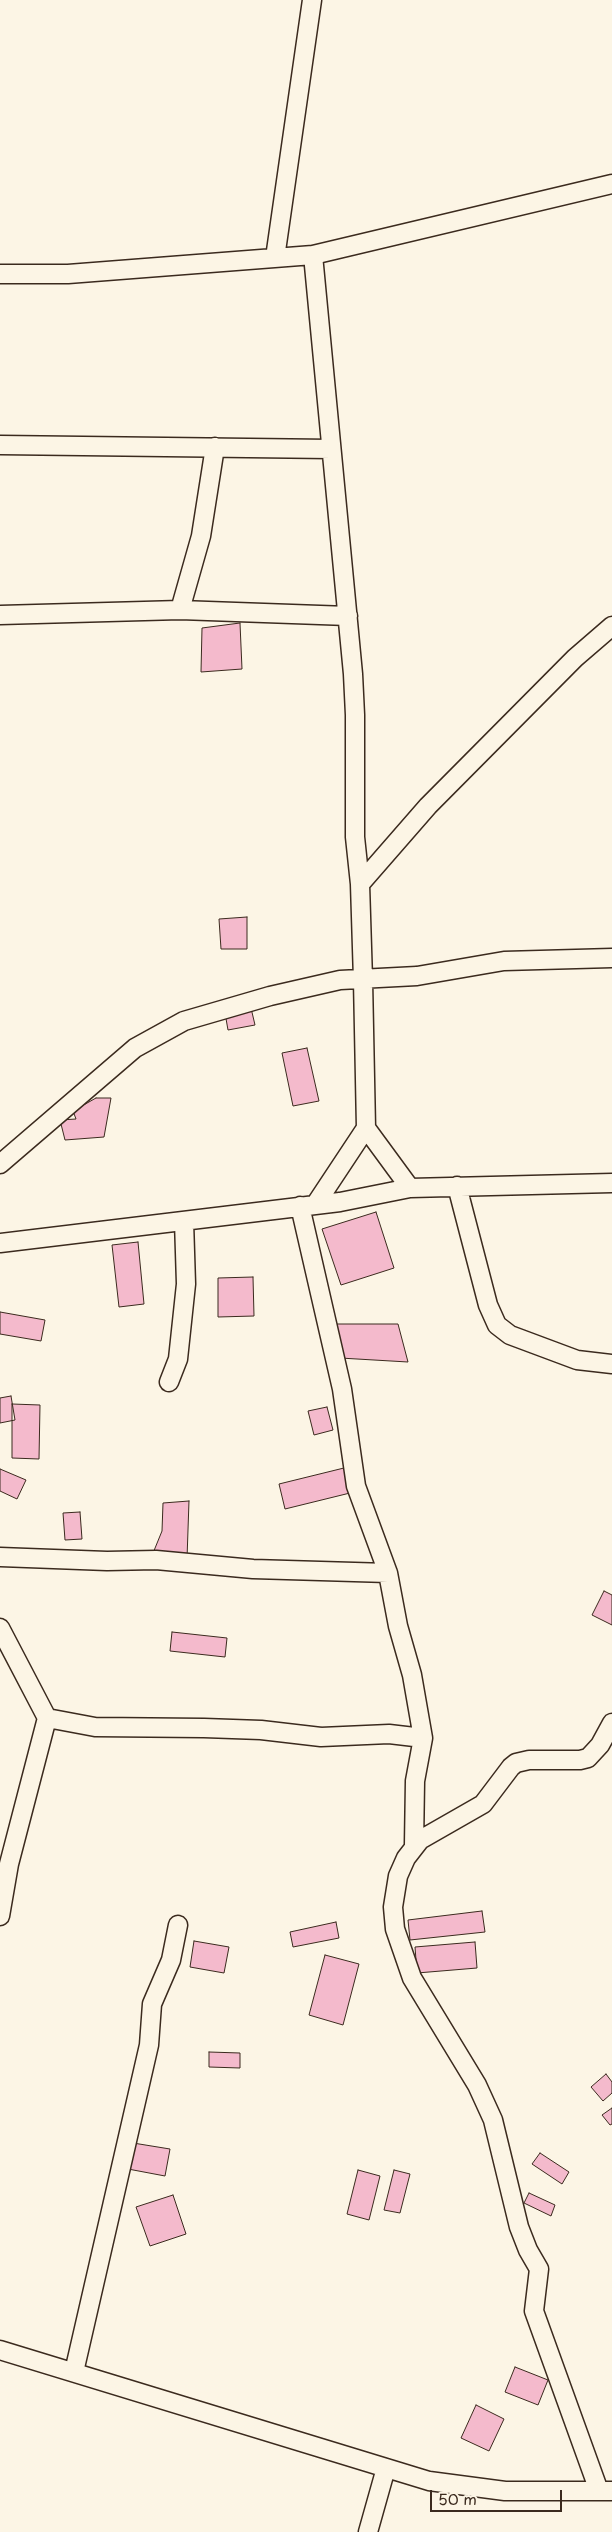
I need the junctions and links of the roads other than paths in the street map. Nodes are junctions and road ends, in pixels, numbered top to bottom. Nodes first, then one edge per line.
1 (312, 0) edge
2 (612, 184) edge
3 (313, 255) junction
4 (275, 258) junction
5 (0, 274) edge
6 (0, 446) edge
7 (215, 447) junction
8 (331, 448) junction
9 (180, 610) junction
10 (0, 615) edge
11 (348, 616) junction
12 (612, 626) edge
13 (360, 884) junction
14 (612, 958) edge
15 (363, 980) junction
16 (366, 1128) junction
17 (0, 1164) edge
18 (612, 1183) edge
19 (457, 1186) junction
20 (410, 1188) junction
21 (308, 1206) junction
22 (184, 1221) junction
23 (0, 1244) edge
24 (612, 1364) edge
25 (169, 1382) dead end
26 (0, 1557) edge
27 (388, 1573) junction
28 (0, 1628) edge
29 (47, 1718) junction
30 (612, 1723) edge
31 (423, 1738) junction
32 (414, 1846) junction
33 (0, 1916) edge
34 (178, 1925) dead end
35 (0, 2350) edge
36 (74, 2372) junction
37 (386, 2468) junction
38 (605, 2491) edge
39 (368, 2532) edge

1 - 4 street
2 - 3 street
3 - 4 street
3 - 8 street
4 - 5 street
6 - 7 street
7 - 8 street
7 - 9 street
8 - 11 street
9 - 10 street
9 - 11 street
11 - 13 street
12 - 13 street
13 - 15 street
14 - 15 street
15 - 16 street
15 - 17 street
16 - 20 street
16 - 21 street
18 - 19 street
19 - 20 street
19 - 24 street
20 - 21 street
21 - 22 street
21 - 27 street
22 - 23 street
22 - 25 street
26 - 27 street
27 - 31 street
28 - 29 street
29 - 31 street
29 - 33 street
30 - 32 street
31 - 32 street
32 - 38 street
34 - 36 street
35 - 36 street
36 - 37 street
37 - 38 street
37 - 39 street

